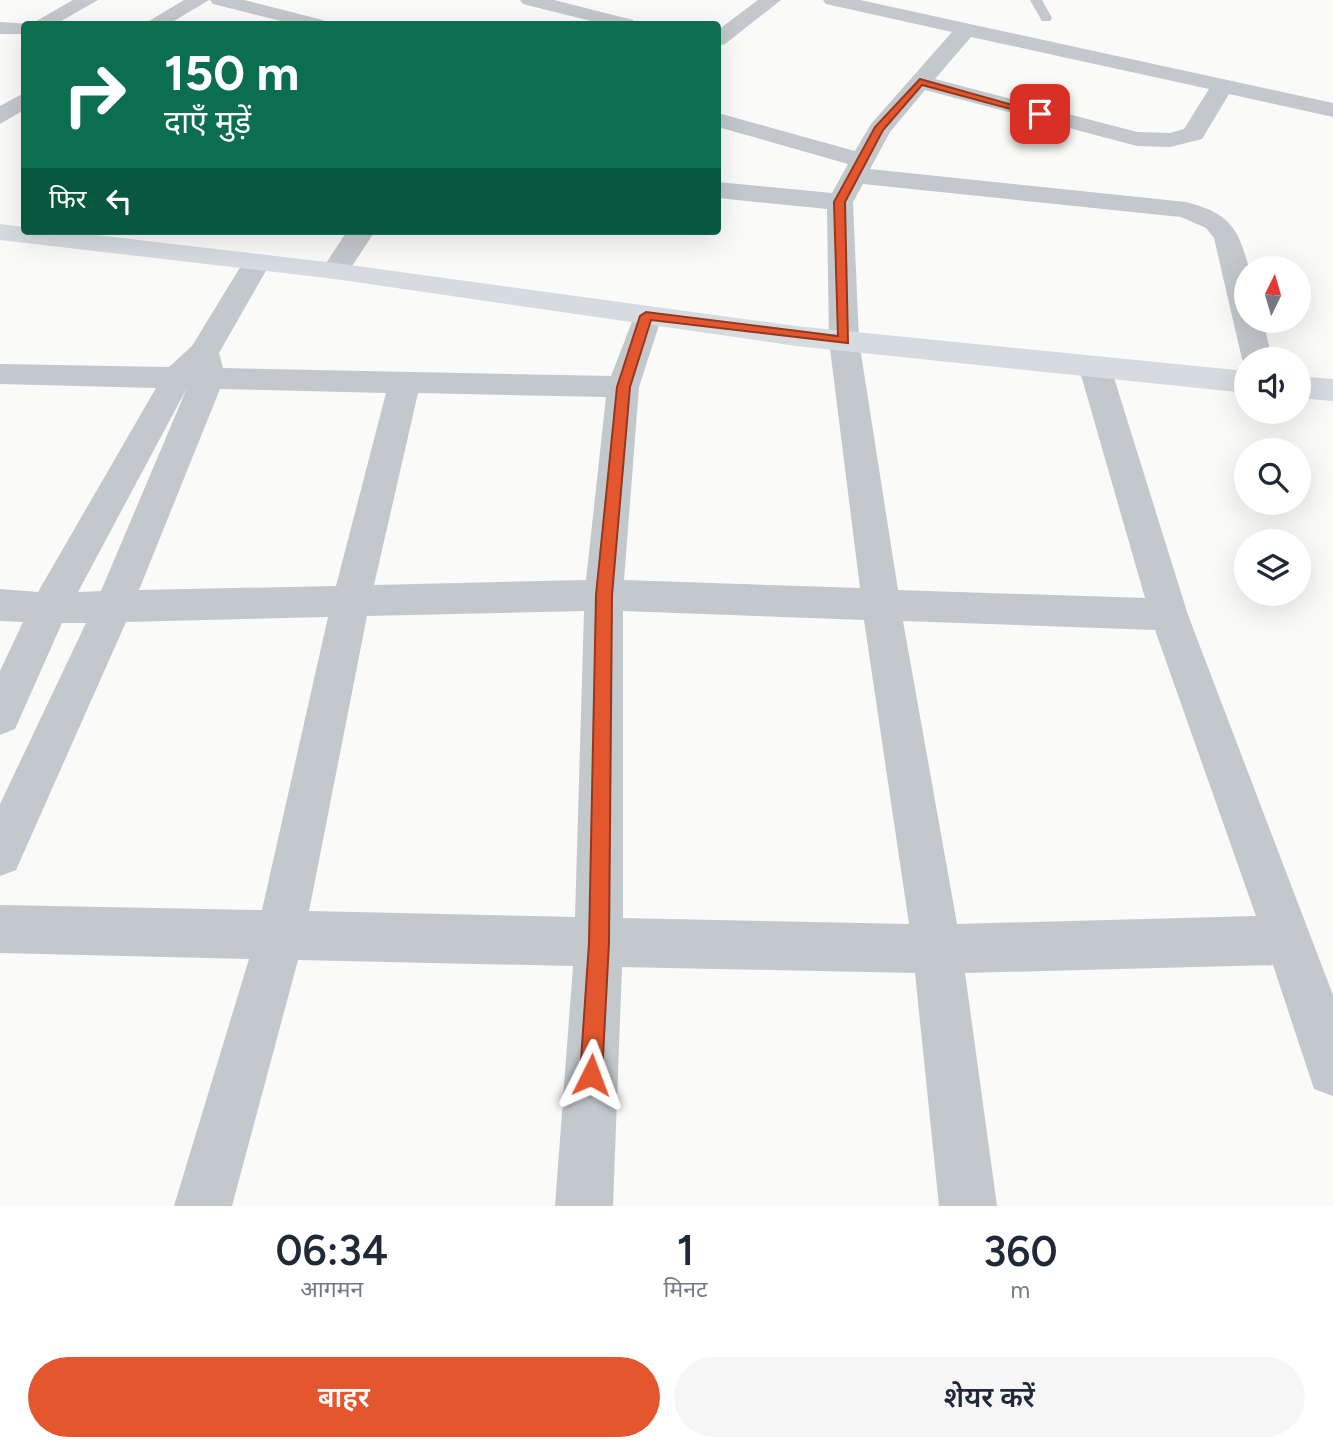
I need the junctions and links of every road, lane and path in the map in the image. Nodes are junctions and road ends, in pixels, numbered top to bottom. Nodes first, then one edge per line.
1 (88, 0) edge
2 (199, 0) edge
3 (220, 0) edge
4 (530, 0) edge
5 (771, 0) edge
6 (833, 0) edge
7 (1036, 0) edge
8 (578, 12) junction
9 (1046, 18) dead end
10 (47, 21) edge
11 (160, 21) edge
12 (304, 21) edge
13 (564, 21) edge
14 (614, 21) edge
15 (0, 28) edge
16 (21, 29) edge
17 (966, 30) junction
18 (721, 38) edge
19 (920, 82) junction
20 (1223, 85) junction
21 (1333, 110) edge
22 (721, 121) edge
23 (857, 168) junction
24 (721, 190) edge
25 (840, 202) junction
26 (0, 232) edge
27 (21, 234) edge
28 (26, 235) edge
29 (358, 235) edge
30 (257, 262) junction
31 (1234, 265) edge
32 (335, 271) junction
33 (646, 316) junction
34 (844, 341) junction
35 (197, 368) junction
36 (1095, 368) junction
37 (0, 373) edge
38 (1234, 381) edge
39 (405, 382) junction
40 (623, 387) junction
41 (1311, 388) edge
42 (1333, 390) edge
43 (604, 595) junction
44 (351, 601) junction
45 (881, 604) junction
46 (0, 605) edge
47 (113, 607) junction
48 (49, 608) junction
49 (1169, 615) junction
50 (0, 716) edge
51 (0, 854) edge
52 (0, 929) edge
53 (280, 937) junction
54 (1289, 940) junction
55 (599, 943) junction
56 (937, 949) junction
57 (1333, 1070) edge
58 (203, 1206) edge
59 (584, 1206) edge
60 (968, 1206) edge

1 - 10 street
2 - 11 street
3 - 12 street
4 - 8 street
5 - 18 street
6 - 17 street
7 - 9 lane
8 - 13 street
8 - 14 street
15 - 16 street
17 - 19 street
17 - 20 street
19 - 20 street
19 - 23 street
20 - 21 street
22 - 23 street
23 - 25 street
23 - 31 street
24 - 25 street
25 - 34 street
26 - 27 street
28 - 30 street
29 - 32 street
30 - 32 street
30 - 35 street
32 - 33 street
33 - 34 street
33 - 40 street
34 - 36 street
34 - 45 street
35 - 37 street
35 - 39 street
35 - 47 street
35 - 48 street
36 - 38 street
36 - 49 street
39 - 40 street
39 - 44 street
40 - 43 street
41 - 42 street
43 - 44 street
43 - 45 street
43 - 55 street
44 - 47 street
44 - 53 street
45 - 49 street
45 - 56 street
46 - 48 street
47 - 48 street
47 - 51 street
48 - 50 street
49 - 54 street
52 - 53 street
53 - 55 street
53 - 58 street
54 - 56 street
54 - 57 street
55 - 56 street
55 - 59 street
56 - 60 street

